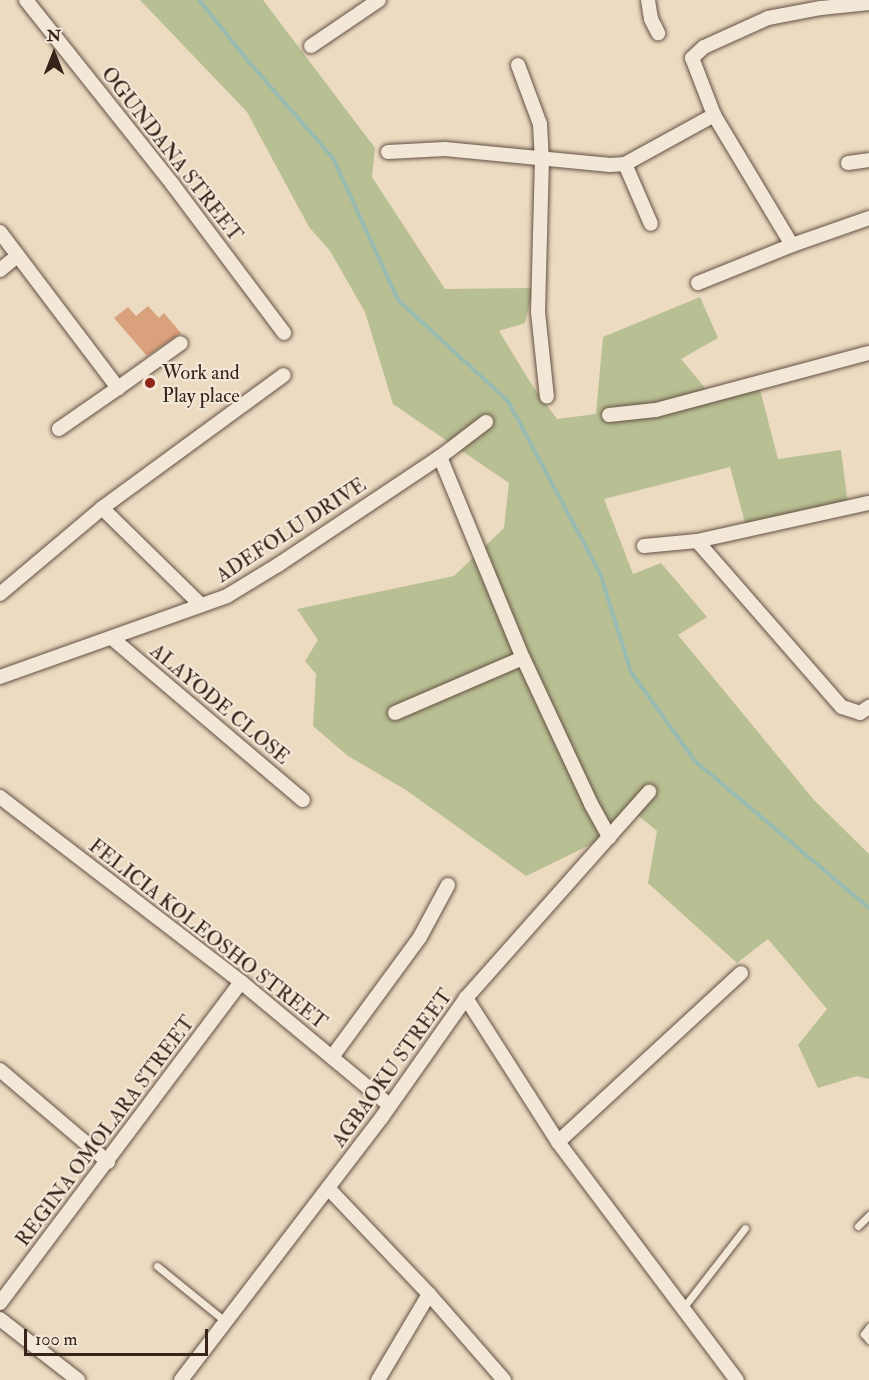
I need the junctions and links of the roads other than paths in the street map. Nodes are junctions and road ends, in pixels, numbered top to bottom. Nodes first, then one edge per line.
1 (26, 0) edge
2 (379, 0) edge
3 (648, 0) edge
4 (869, 3) edge
5 (658, 33) dead end
6 (311, 45) dead end
7 (518, 65) dead end
8 (714, 116) junction
9 (388, 152) dead end
10 (542, 159) junction
11 (869, 160) edge
12 (848, 163) dead end
13 (625, 164) junction
14 (869, 218) edge
15 (651, 224) dead end
16 (0, 232) edge
17 (792, 245) junction
18 (17, 256) junction
19 (0, 270) edge
20 (698, 282) dead end
21 (284, 333) dead end
22 (181, 343) dead end
23 (869, 353) edge
24 (284, 375) dead end
25 (118, 388) junction
26 (548, 397) dead end
27 (609, 415) dead end
28 (486, 422) dead end
29 (59, 429) dead end
30 (440, 458) junction
31 (869, 503) edge
32 (102, 508) junction
33 (697, 541) junction
34 (644, 546) dead end
35 (0, 594) edge
36 (201, 605) junction
37 (113, 639) junction
38 (523, 658) junction
39 (0, 677) edge
40 (869, 707) edge
41 (395, 713) dead end
42 (649, 792) dead end
43 (0, 797) edge
44 (303, 800) dead end
45 (609, 837) junction
46 (448, 885) dead end
47 (741, 974) dead end
48 (241, 982) junction
49 (466, 998) junction
50 (332, 1057) junction
51 (0, 1070) edge
52 (389, 1105) junction
53 (558, 1142) junction
54 (108, 1162) junction
55 (328, 1188) junction
56 (869, 1215) edge
57 (858, 1226) dead end
58 (745, 1228) dead end
59 (157, 1266) dead end
60 (429, 1294) junction
61 (0, 1303) edge
62 (683, 1308) junction
63 (0, 1319) edge
64 (226, 1322) junction
65 (869, 1327) edge
66 (869, 1340) edge
67 (78, 1380) edge
68 (181, 1380) edge
69 (378, 1380) edge
70 (504, 1380) edge
71 (737, 1380) edge

1 - 21 street, OGUNDANA STREET
2 - 6 street
3 - 5 street
4 - 8 street
7 - 10 street
8 - 13 street
8 - 17 street
9 - 10 street
10 - 13 street
10 - 26 street
11 - 12 street
13 - 15 street
14 - 17 street
16 - 18 street
17 - 20 street
18 - 19 street
18 - 25 street
22 - 25 street
23 - 27 street
24 - 32 street
25 - 29 street
28 - 30 street, ADEFOLU DRIVE
30 - 36 street, ADEFOLU DRIVE
30 - 38 street
31 - 33 street
32 - 35 street
32 - 36 street
33 - 34 street
33 - 40 street
36 - 37 street, ADEFOLU DRIVE
37 - 39 street, ADEFOLU DRIVE
37 - 44 street, ALAYODE CLOSE
38 - 41 street
38 - 45 street
42 - 45 street, AGBAOKU STREET
43 - 48 street, FELICIA KOLEOSHO STREET
45 - 49 street, AGBAOKU STREET
46 - 50 street
47 - 53 street
48 - 50 street, FELICIA KOLEOSHO STREET
48 - 54 street, REGINA OMOLARA STREET
49 - 52 street, AGBAOKU STREET
49 - 53 street
50 - 52 street, FELICIA KOLEOSHO STREET
51 - 54 street
52 - 55 street, AGBAOKU STREET
53 - 62 street
54 - 61 street, REGINA OMOLARA STREET
55 - 60 street
55 - 64 street, AGBAOKU STREET
56 - 57 lane
58 - 62 lane
59 - 64 lane
60 - 69 street
60 - 70 street
62 - 71 street
63 - 67 street
64 - 68 street, AGBAOKU STREET
65 - 66 lane

